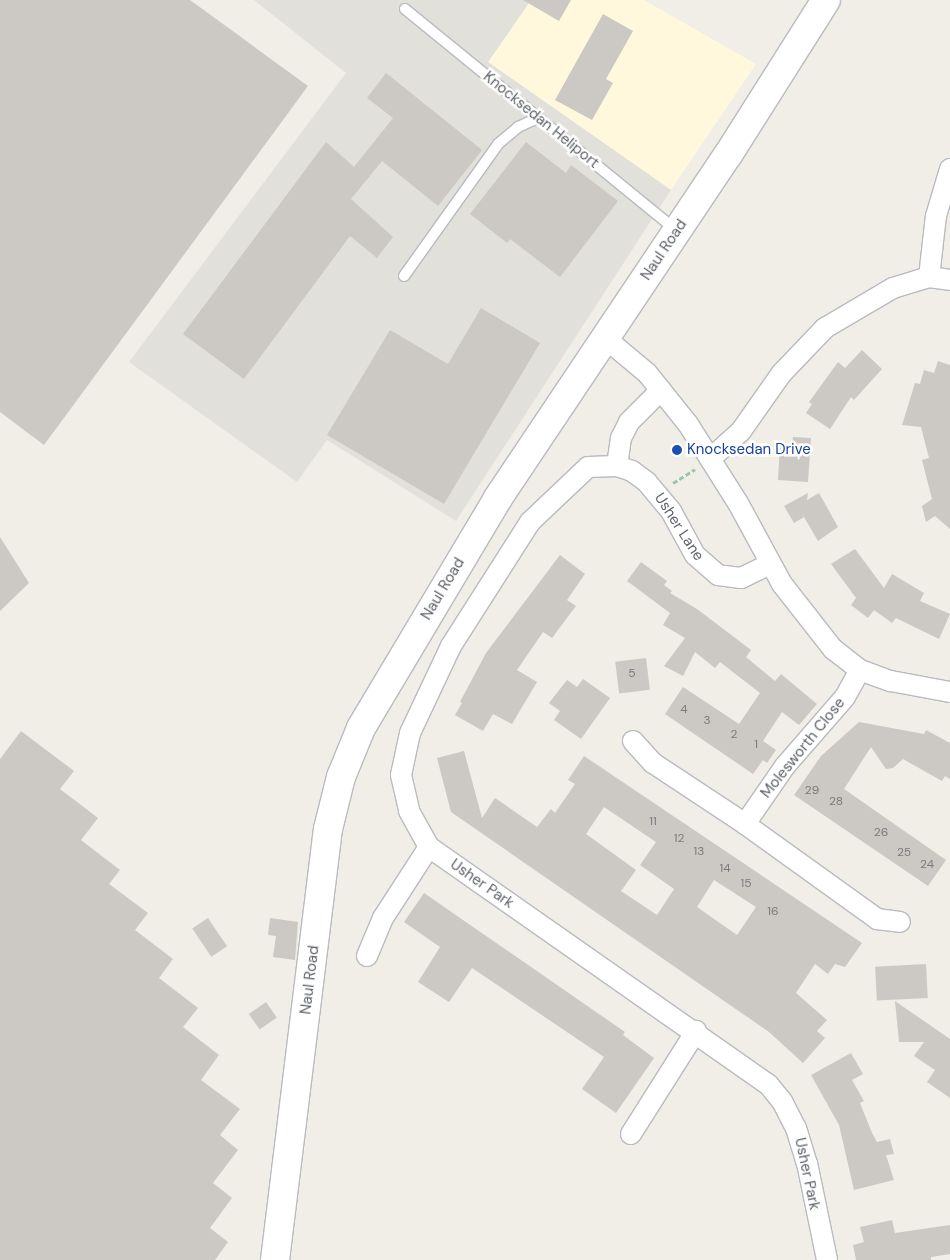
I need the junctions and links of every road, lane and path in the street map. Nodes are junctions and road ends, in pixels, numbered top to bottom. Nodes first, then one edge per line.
1 (826, 0) edge
2 (404, 8) dead end
3 (538, 118) junction
4 (950, 169) edge
5 (677, 231) junction
6 (404, 276) dead end
7 (929, 276) junction
8 (950, 280) edge
9 (605, 338) junction
10 (661, 390) junction
11 (710, 458) junction
12 (617, 466) junction
13 (658, 493) junction
14 (770, 564) junction
15 (860, 670) junction
16 (950, 692) edge
17 (633, 741) dead end
18 (745, 824) junction
19 (429, 847) junction
20 (900, 922) dead end
21 (367, 956) dead end
22 (696, 1031) junction
23 (631, 1134) dead end
24 (276, 1260) edge
25 (827, 1260) edge

1 - 5 main road, Naul Road
2 - 3 lane, Knocksedan Heliport
3 - 5 lane, Knocksedan Heliport
3 - 6 lane
4 - 7 street
5 - 9 main road, Naul Road
7 - 8 street
7 - 11 street
9 - 10 street
9 - 24 main road, Naul Road
10 - 11 street
10 - 12 street
11 - 13 path
11 - 14 street
12 - 13 street, Usher Lane
12 - 19 street, Usher Park
13 - 14 street, Usher Lane
14 - 15 street
15 - 16 street
15 - 18 street, Molesworth Close
17 - 18 street
18 - 20 street
19 - 21 street
19 - 22 street, Usher Park
22 - 23 street
22 - 25 street, Usher Park

